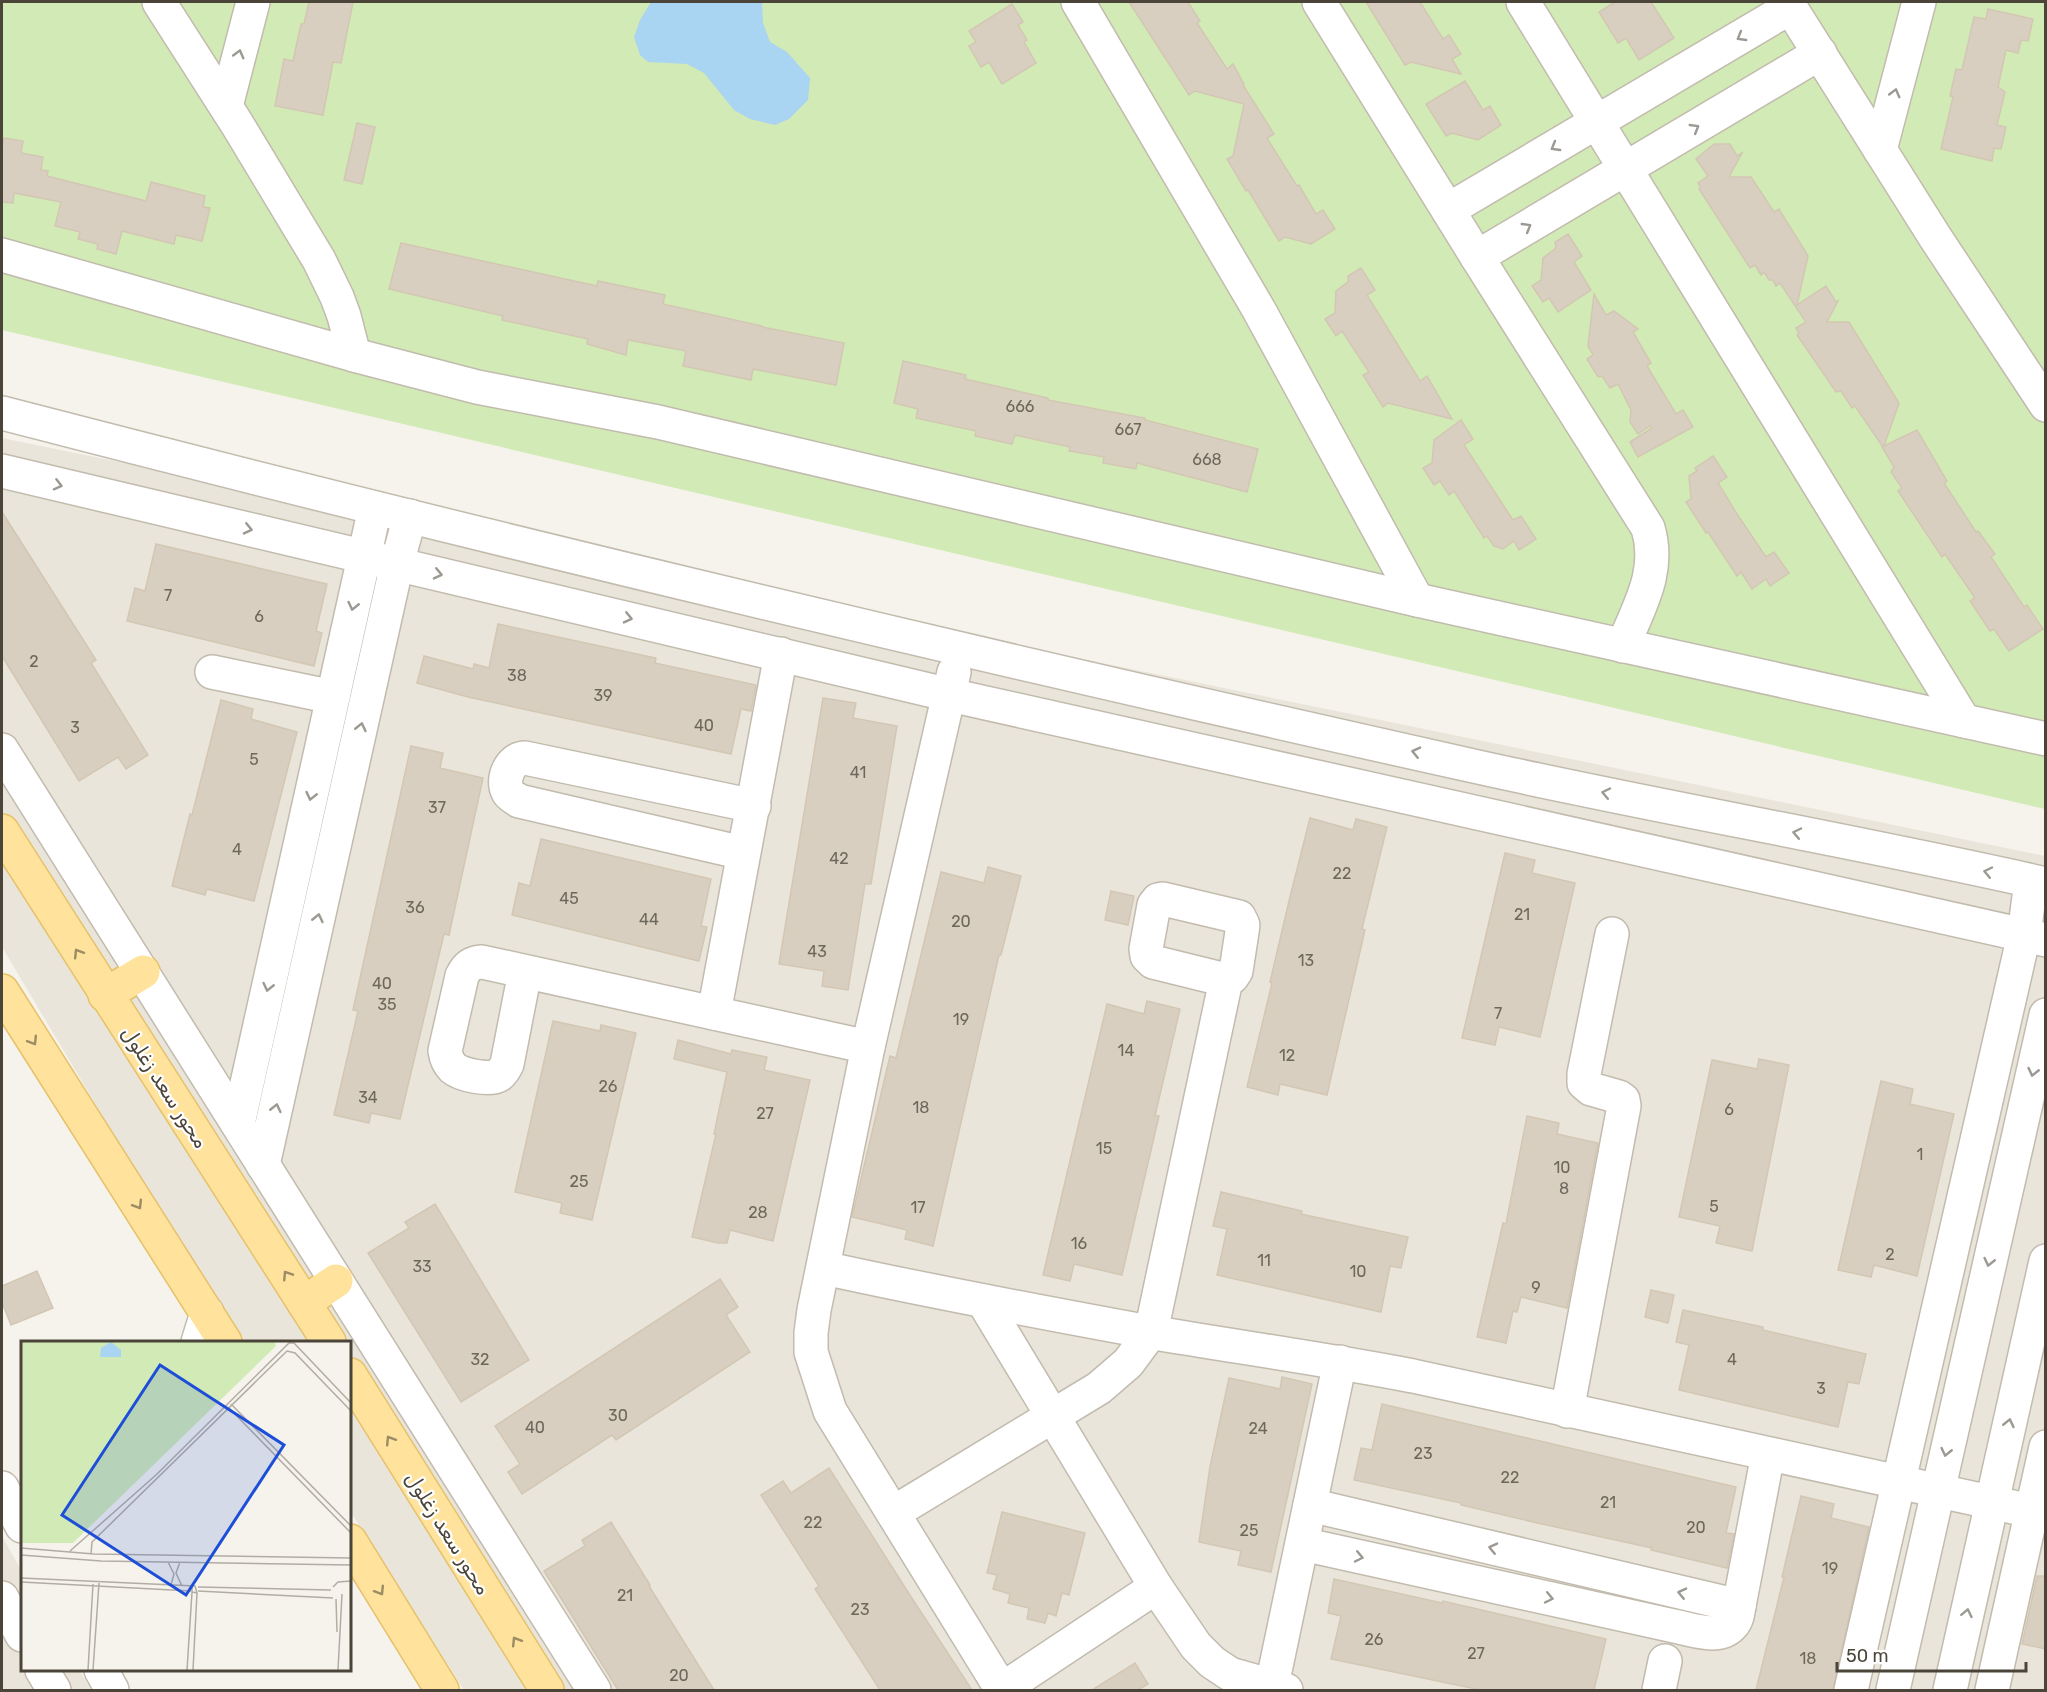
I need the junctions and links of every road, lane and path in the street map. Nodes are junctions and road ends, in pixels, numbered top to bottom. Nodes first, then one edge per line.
1 (159, 2) edge
2 (253, 2) edge
3 (1078, 2) edge
4 (1319, 2) edge
5 (1523, 2) edge
6 (1919, 2) edge
7 (1789, 4) edge
8 (1820, 54) junction
9 (226, 106) junction
10 (1597, 122) junction
11 (1880, 150) junction
12 (1626, 169) junction
13 (1448, 210) junction
14 (2, 255) edge
15 (1477, 257) junction
16 (354, 355) junction
17 (2046, 405) edge
18 (2, 413) edge
19 (2, 471) edge
20 (375, 508) junction
21 (410, 516) junction
22 (364, 557) junction
23 (397, 564) junction
24 (1417, 600) junction
25 (1623, 646) junction
26 (959, 650) junction
27 (781, 654) junction
28 (212, 672) dead end
29 (950, 694) junction
30 (333, 697) junction
31 (1964, 721) junction
32 (2046, 739) edge
33 (2, 750) edge
34 (622, 778) junction
35 (754, 806) junction
36 (613, 823) junction
37 (2, 831) edge
38 (743, 853) junction
39 (2038, 883) edge
40 (1612, 934) dead end
41 (2035, 938) edge
42 (143, 972) junction
43 (525, 972) dead end
44 (1226, 980) dead end
45 (2, 991) edge
46 (105, 995) junction
47 (714, 1013) junction
48 (2046, 1015) edge
49 (868, 1047) junction
50 (238, 1124) junction
51 (263, 1165) junction
52 (2046, 1261) edge
53 (824, 1268) junction
54 (336, 1281) junction
55 (983, 1301) junction
56 (304, 1303) junction
57 (202, 1328) edge
58 (1151, 1332) junction
59 (223, 1341) edge
60 (328, 1341) edge
61 (1340, 1362) junction
62 (351, 1377) edge
63 (1567, 1411) junction
64 (1052, 1416) junction
65 (2046, 1447) edge
66 (1768, 1454) junction
67 (1900, 1482) junction
68 (21, 1483) edge
69 (2, 1487) edge
70 (1937, 1491) junction
71 (1992, 1502) junction
72 (1310, 1505) junction
73 (893, 1513) junction
74 (21, 1524) edge
75 (2034, 1532) edge
76 (351, 1543) edge
77 (1302, 1544) junction
78 (1156, 1587) junction
79 (2, 1598) edge
80 (1739, 1606) junction
81 (21, 1633) edge
82 (43, 1671) edge
83 (102, 1671) edge
84 (1276, 1689) edge
85 (54, 1690) edge
86 (112, 1690) edge
87 (442, 1690) edge
88 (547, 1690) edge
89 (594, 1690) edge
90 (1001, 1690) edge
91 (1851, 1690) edge
92 (1893, 1690) edge
93 (1950, 1690) edge
94 (1992, 1690) edge

1 - 9 street
9 -> 2 street
3 - 24 street
4 - 13 street
5 - 10 street
11 -> 6 street
7 - 8 street
7 -> 10 street
8 - 11 street
12 -> 8 street
9 - 16 street
10 - 12 street
10 -> 13 street
11 - 17 street
15 -> 12 street
12 - 31 street
13 - 15 street
14 - 16 street
15 - 25 street
16 - 24 street
18 - 20 street
19 -> 22 street
20 - 21 street
20 - 22 street
21 - 23 street
21 - 26 street
22 - 23 street
22 -> 30 street
23 -> 27 street
51 -> 23 street
24 - 25 street
25 - 31 street
26 - 29 street
39 -> 26 street
27 - 29 street
27 - 35 street
28 - 30 street
29 - 41 street
29 - 49 street
30 -> 50 street
31 - 32 street
33 - 42 street
34 - 35 street
34 - 36 street
34 - 36 street
35 - 38 street
36 - 38 street
46 -> 37 main road, محور سعد زغلول
38 - 47 street
39 - 41 street
40 - 63 street
41 - 67 street
42 - 46 main road
42 - 50 street
43 - 47 street
44 - 58 street
45 -> 57 main road
56 -> 46 main road, محور سعد زغلول
47 - 49 street
48 -> 70 street
49 - 53 street
50 - 51 street
51 - 54 street
71 -> 52 street
53 - 55 street
53 - 73 street
54 - 56 main road
54 - 89 street
55 - 58 street
55 - 64 street
56 - 60 main road, محور سعد زغلول
57 - 59 main road
58 - 61 street
58 - 64 street
61 - 63 street
61 - 72 street
88 -> 62 main road, محور سعد زغلول
63 - 66 street
64 - 73 street
64 - 78 street
65 - 75 street
66 - 67 street
66 - 80 street
67 - 70 street
67 - 91 street
68 - 69 street
69 - 74 street
70 - 71 street
70 - 92 street
71 - 75 street
93 -> 71 street
72 - 77 street
80 -> 72 street
73 - 90 street
75 - 94 street
76 -> 87 main road
77 -> 80 street
77 - 84 street
78 - 84 street
78 - 90 street
79 - 81 street
82 - 85 street
83 - 86 street

